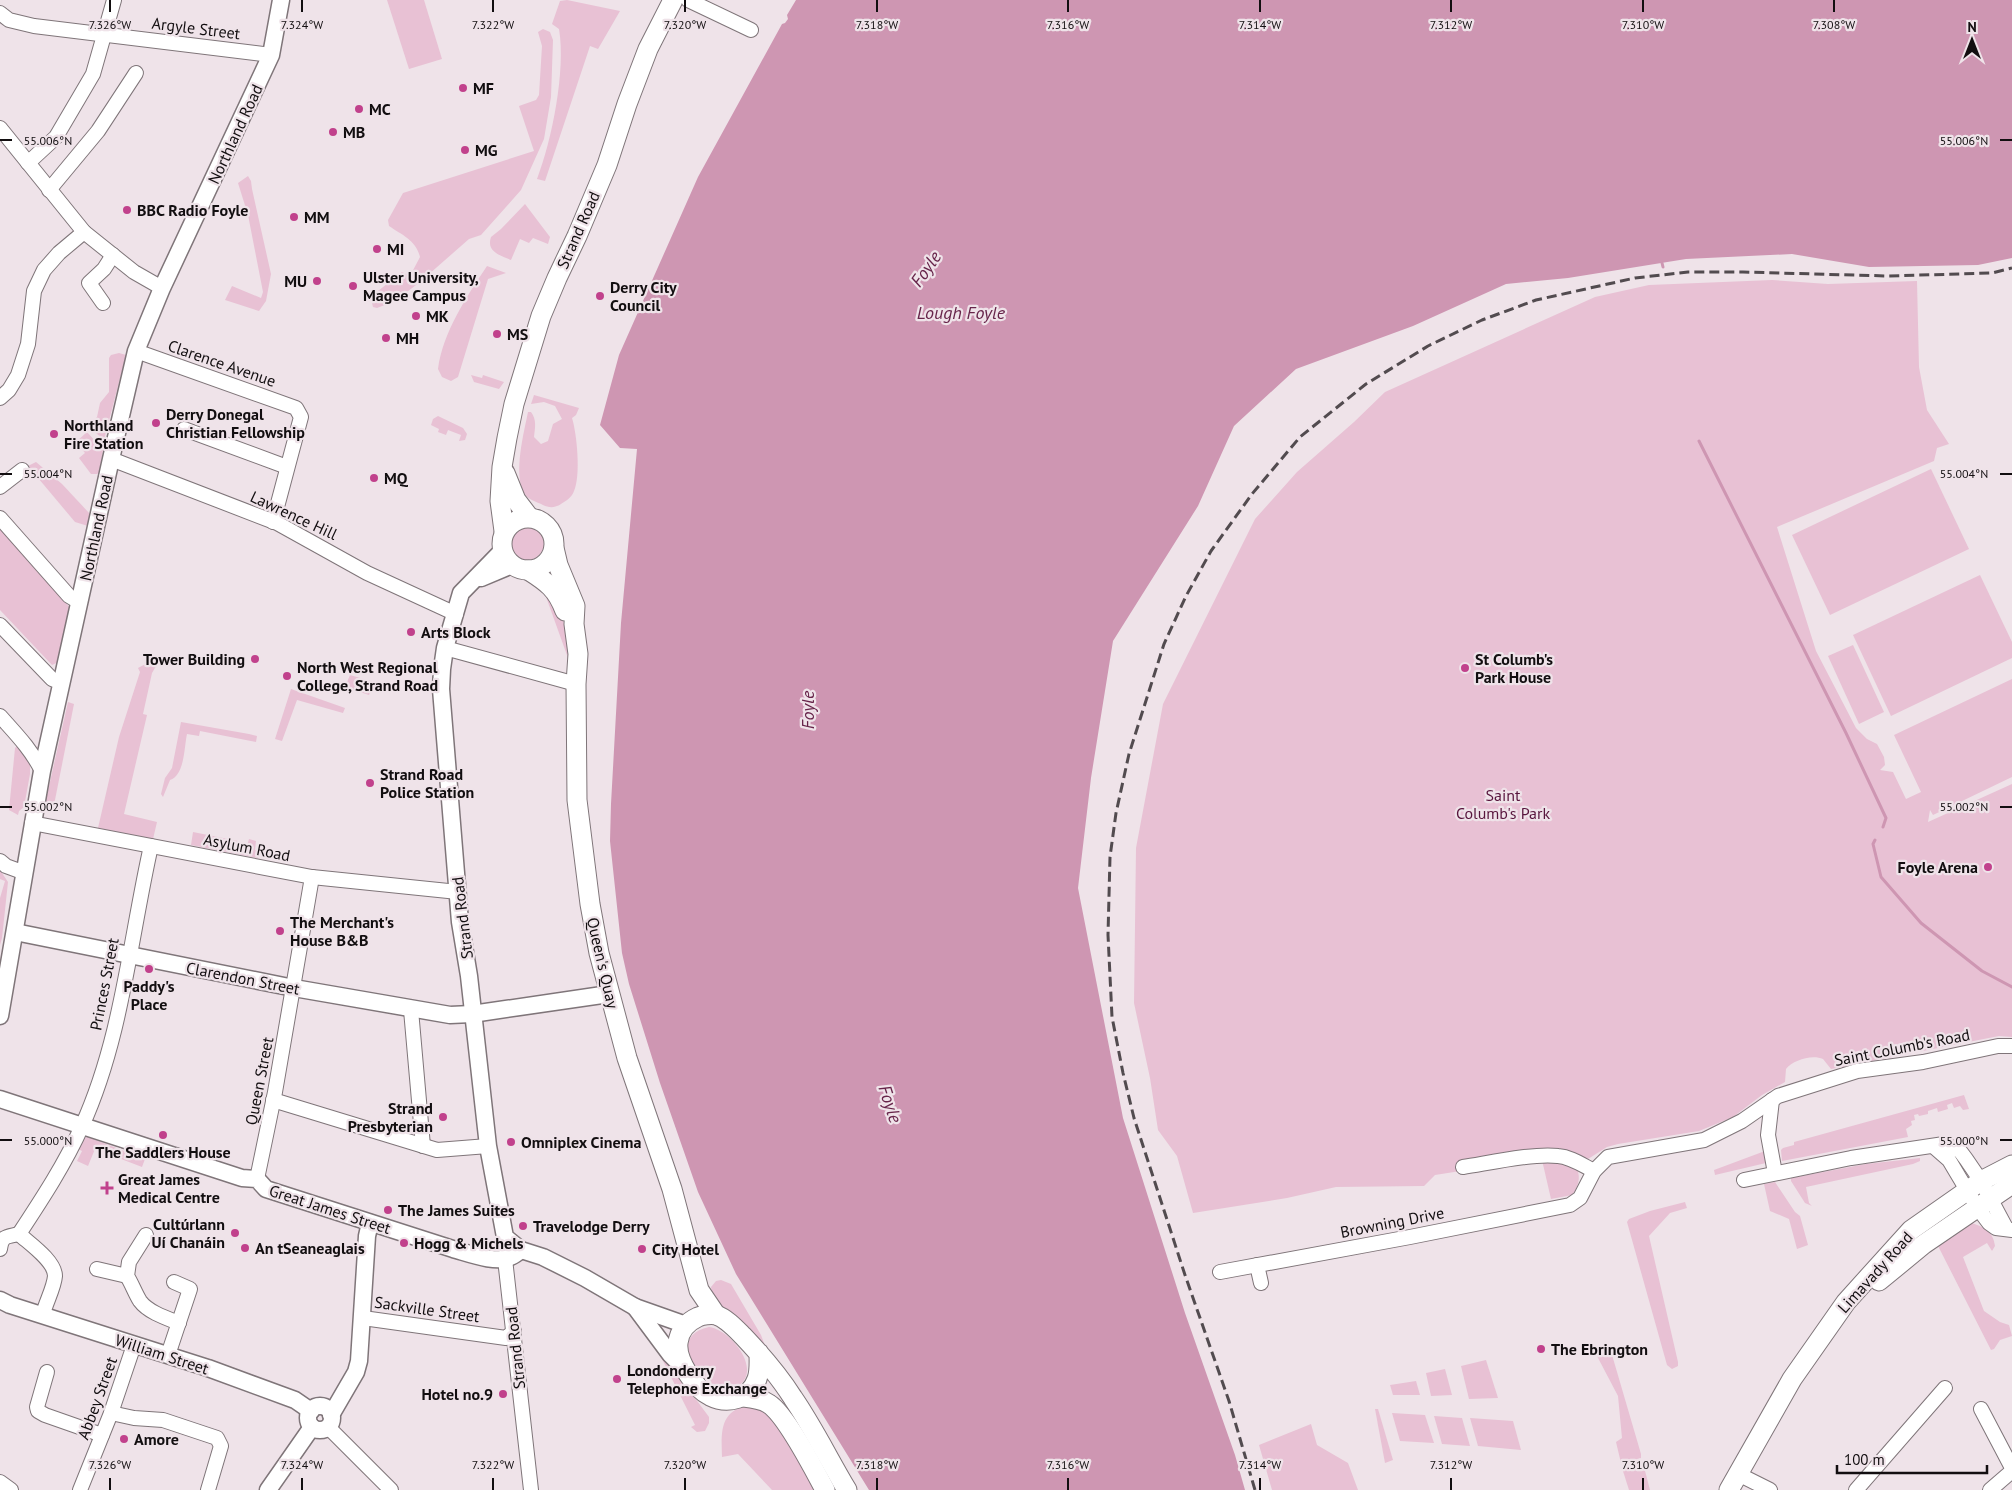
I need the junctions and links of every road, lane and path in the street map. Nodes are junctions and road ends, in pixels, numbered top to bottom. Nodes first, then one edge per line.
1 (114, 0) edge
2 (281, 0) edge
3 (673, 0) edge
4 (688, 0) edge
5 (0, 13) edge
6 (751, 30) dead end
7 (103, 35) junction
8 (271, 55) junction
9 (136, 73) dead end
10 (2, 135) edge
11 (28, 163) junction
12 (49, 190) junction
13 (84, 232) junction
14 (112, 255) junction
15 (162, 288) junction
16 (103, 303) dead end
17 (136, 351) junction
18 (0, 398) edge
19 (184, 429) dead end
20 (111, 459) junction
21 (287, 467) junction
22 (502, 467) junction
23 (22, 470) dead end
24 (0, 486) edge
25 (530, 517) junction
26 (0, 518) edge
27 (273, 522) junction
28 (504, 531) junction
29 (554, 548) junction
30 (514, 562) junction
31 (80, 600) junction
32 (456, 614) junction
33 (574, 624) junction
34 (0, 625) edge
35 (445, 648) junction
36 (62, 683) junction
37 (576, 684) junction
38 (0, 716) edge
39 (42, 771) junction
40 (32, 823) junction
41 (151, 846) junction
42 (0, 861) edge
43 (25, 873) junction
44 (312, 877) junction
45 (458, 892) junction
46 (15, 932) junction
47 (12, 951) junction
48 (129, 955) junction
49 (0, 967) edge
50 (294, 988) junction
51 (609, 994) junction
52 (411, 1010) junction
53 (472, 1014) junction
54 (0, 1016) edge
55 (2012, 1046) edge
56 (0, 1099) edge
57 (274, 1100) junction
58 (1772, 1100) junction
59 (82, 1126) junction
60 (423, 1146) junction
61 (488, 1146) junction
62 (2012, 1165) edge
63 (1463, 1167) dead end
64 (1594, 1171) junction
65 (1775, 1173) junction
66 (2012, 1175) edge
67 (257, 1179) junction
68 (1744, 1180) dead end
69 (2012, 1184) edge
70 (1979, 1194) junction
71 (1570, 1204) joint
72 (370, 1223) junction
73 (2009, 1229) edge
74 (19, 1234) junction
75 (146, 1234) dead end
76 (505, 1237) junction
77 (0, 1249) edge
78 (521, 1250) junction
79 (485, 1258) junction
80 (505, 1258) junction
81 (1258, 1265) junction
82 (98, 1268) dead end
83 (1220, 1272) dead end
84 (127, 1276) junction
85 (174, 1282) dead end
86 (1261, 1283) dead end
87 (699, 1290) junction
88 (3, 1303) edge
89 (635, 1307) junction
90 (43, 1314) junction
91 (716, 1315) junction
92 (363, 1318) junction
93 (689, 1322) junction
94 (179, 1323) junction
95 (514, 1330) junction
96 (1820, 1337) junction
97 (134, 1345) junction
98 (758, 1353) junction
99 (168, 1355) junction
100 (683, 1367) junction
101 (47, 1372) dead end
102 (1945, 1388) dead end
103 (743, 1396) junction
104 (1981, 1409) dead end
105 (111, 1413) junction
106 (321, 1417) junction
107 (102, 1435) junction
108 (813, 1467) junction
109 (2012, 1470) edge
110 (0, 1482) edge
111 (1733, 1482) edge
112 (11, 1490) edge
113 (80, 1490) edge
114 (208, 1490) edge
115 (268, 1490) edge
116 (391, 1490) edge
117 (531, 1490) edge
118 (817, 1490) edge
119 (825, 1490) edge
120 (847, 1490) edge
121 (1770, 1490) edge
122 (1856, 1490) edge
123 (1990, 1490) edge

1 - 7 street
2 - 8 main road, Northland Road
3 - 22 highway, Strand Road
4 - 6 street
5 - 7 street, Argyle Street
7 - 8 street, Argyle Street
7 - 11 street
8 - 15 main road, Northland Road
9 - 12 street
10 - 11 street
11 - 12 street
12 - 13 street
13 - 14 street
13 - 18 street
14 - 15 street
14 - 16 street
15 - 17 main road, Northland Road
17 - 20 main road, Northland Road
17 - 21 street, Clarence Avenue
19 - 21 street
20 - 27 street, Lawrence Hill
20 - 31 main road, Northland Road
21 - 27 street
22 - 25 highway
22 - 28 highway, Strand Road
23 - 24 street
25 - 28 highway
25 - 29 highway
26 - 31 street
27 - 32 street, Lawrence Hill
28 - 30 highway
29 - 30 highway
29 - 33 highway, Queen's Quay
30 - 32 main road, Strand Road
30 - 33 highway, Queen's Quay
31 - 36 main road, Northland Road
32 - 35 main road, Strand Road
33 - 37 highway, Queen's Quay
34 - 36 street
35 - 37 street
35 - 45 main road, Strand Road
36 - 39 main road, Northland Road
37 - 51 highway, Queen's Quay
38 - 39 street
39 - 40 main road, Northland Road
40 - 41 street, Asylum Road
40 - 43 main road, Northland Road
41 - 44 street, Asylum Road
41 - 48 street, Princes Street
42 - 43 street
43 - 46 main road, Northland Road
44 - 45 street, Asylum Road
44 - 50 street, Queen Street
45 - 53 main road, Strand Road
46 - 47 main road, Northland Road
46 - 48 main road, Clarendon Street
47 - 49 main road
47 - 54 main road, Northland Road
48 - 50 main road, Clarendon Street
48 - 59 street, Princes Street
50 - 52 main road, Clarendon Street
50 - 57 street, Queen Street
51 - 53 main road, Clarendon Street
51 - 87 highway, Queen's Quay
52 - 53 main road, Clarendon Street
52 - 60 street
53 - 61 main road, Strand Road
55 - 58 street, Saint Columb's Road
56 - 59 main road, Great James Street
57 - 60 street
57 - 67 street, Queen Street
58 - 64 street, Saint Columb's Road
58 - 65 street
59 - 67 main road, Great James Street
59 - 74 street, Princes Street
60 - 61 street
61 - 76 main road, Strand Road
62 - 70 highway, Limavady Road
63 - 64 street
64 - 71 street, Saint Columb's Road
65 - 68 street
65 - 70 street
66 - 70 highway
67 - 72 main road, Great James Street
69 - 70 highway, Limavady Road
70 - 73 street
70 - 96 highway, Limavady Road
70 - 96 highway, Limavady Road
71 - 81 street, Browning Drive
72 - 79 main road, Great James Street
72 - 92 main road
74 - 77 street
74 - 90 street
75 - 84 street
76 - 78 main road
76 - 79 main road
78 - 80 main road, Great James Street
78 - 89 main road
79 - 80 main road, Great James Street
80 - 95 street, Strand Road
81 - 83 street, Browning Drive
81 - 86 street
82 - 84 street
84 - 94 street
85 - 94 street
87 - 91 highway, Queen's Quay
87 - 93 highway, Queen's Quay
88 - 90 main road, William Street
89 - 93 main road
89 - 100 main road
90 - 97 main road, William Street
91 - 93 highway
91 - 98 highway
92 - 95 street, Sackville Street
92 - 106 main road
93 - 100 highway
94 - 99 street
95 - 117 street, Strand Road
96 - 111 highway, Limavady Road
97 - 99 main road, William Street
97 - 105 street, Abbey Street
98 - 103 highway
98 - 120 highway
99 - 106 main road, William Street
100 - 103 highway
101 - 107 street
102 - 122 street
103 - 108 highway
104 - 109 street
105 - 107 street, Abbey Street
105 - 114 street
106 - 115 main road
106 - 116 street, William Street
107 - 113 street, Abbey Street
108 - 118 main road
108 - 119 highway
109 - 123 street
110 - 112 street
111 - 121 street

